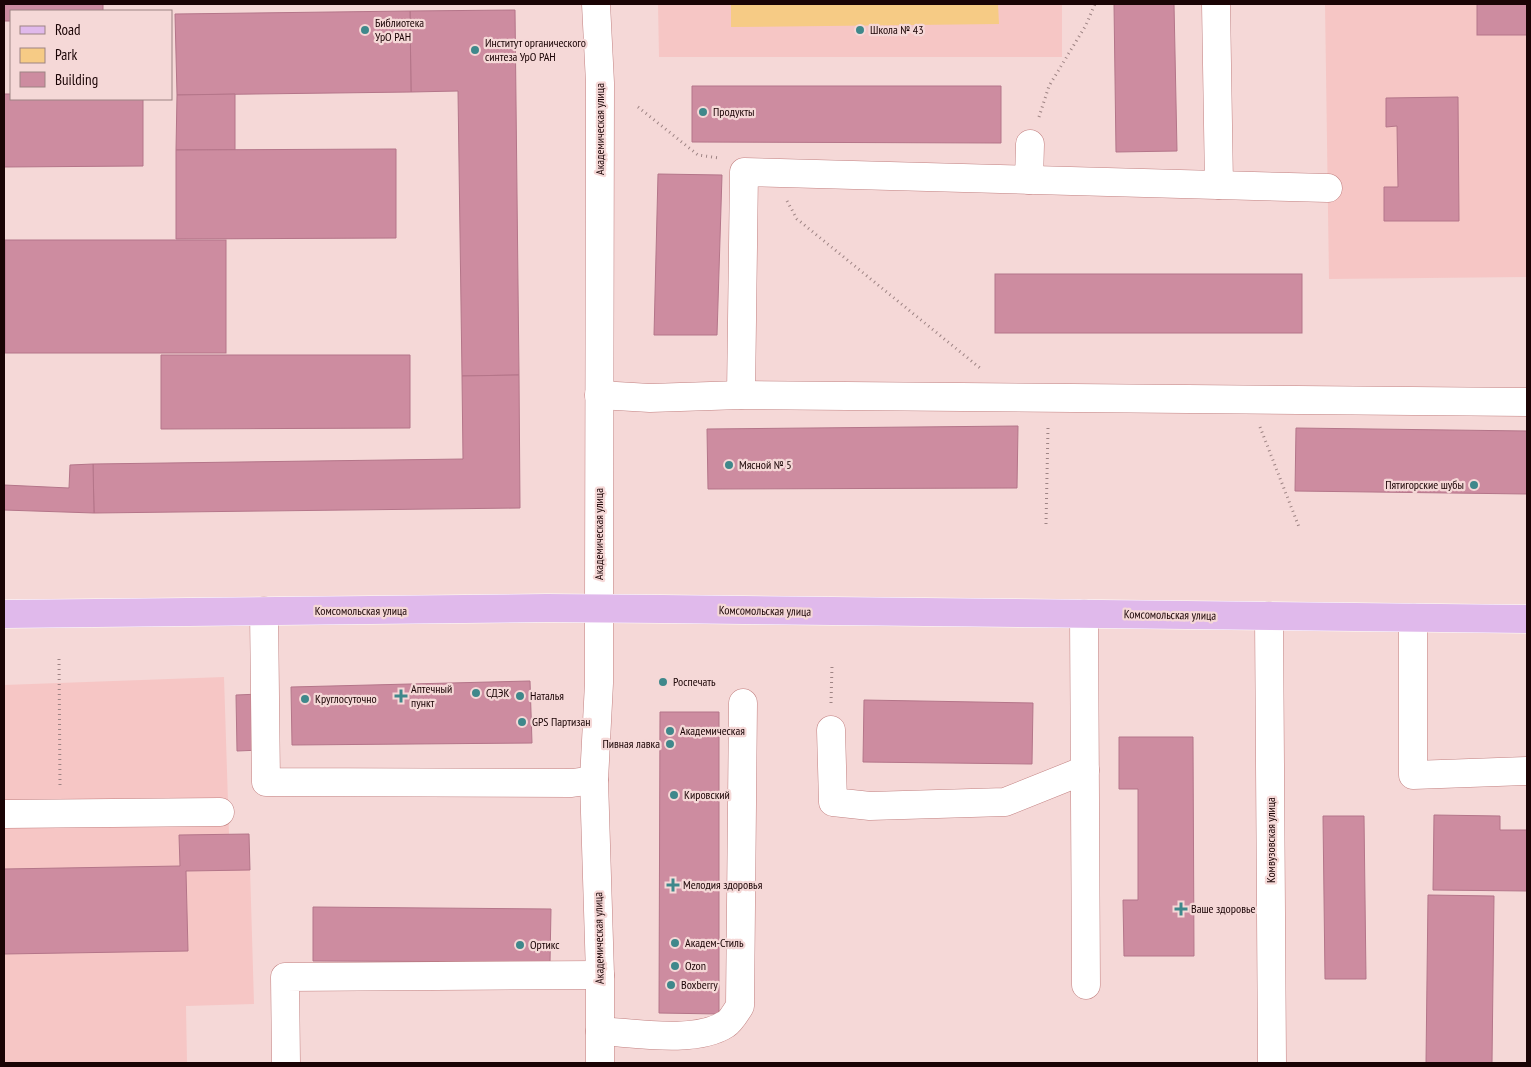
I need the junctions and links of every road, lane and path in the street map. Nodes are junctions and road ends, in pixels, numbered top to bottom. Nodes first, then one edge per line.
1 (596, 4) edge
2 (1096, 4) edge
3 (1216, 4) edge
4 (638, 108) dead end
5 (1030, 144) joint
6 (722, 159) dead end
7 (771, 173) junction
8 (1029, 180) junction
9 (1219, 186) junction
10 (1328, 188) dead end
11 (984, 371) dead end
12 (599, 395) junction
13 (741, 395) junction
14 (1049, 398) junction
15 (1250, 400) junction
16 (1527, 402) edge
17 (1046, 524) dead end
18 (1299, 527) dead end
19 (600, 609) junction
20 (264, 611) junction
21 (4, 614) edge
22 (1084, 614) junction
23 (1269, 616) junction
24 (1413, 618) junction
25 (1527, 619) edge
26 (58, 659) dead end
27 (832, 666) dead end
28 (743, 702) dead end
29 (831, 730) joint
30 (1085, 770) junction
31 (1527, 771) edge
32 (594, 780) junction
33 (220, 812) dead end
34 (4, 814) edge
35 (59, 814) junction
36 (600, 975) junction
37 (1086, 985) dead end
38 (600, 1031) junction
39 (286, 1063) edge
40 (600, 1063) edge
41 (1272, 1063) edge

1 - 12 street, Академическая улица
2 - 5 path
3 - 9 street
4 - 6 path
5 - 8 street
7 - 8 street
7 - 11 path
7 - 13 street
8 - 9 street
9 - 10 street
12 - 13 street
12 - 19 street, Академическая улица
13 - 14 street
14 - 15 street
14 - 17 path
15 - 16 street
15 - 18 path
19 - 20 main road, Комсомольская улица
19 - 22 main road, Комсомольская улица
19 - 32 street, Академическая улица
20 - 21 main road, Комсомольская улица
20 - 32 street
22 - 23 main road, Комсомольская улица
22 - 30 street
23 - 24 main road, Комсомольская улица
23 - 41 street, Комвузовская улица
24 - 25 main road, Комсомольская улица
24 - 31 street
26 - 35 path
27 - 29 path
28 - 38 street
29 - 30 street
30 - 37 street
32 - 36 street, Академическая улица
33 - 35 street
34 - 35 street
36 - 38 street, Академическая улица
36 - 39 street
38 - 40 street, Академическая улица

